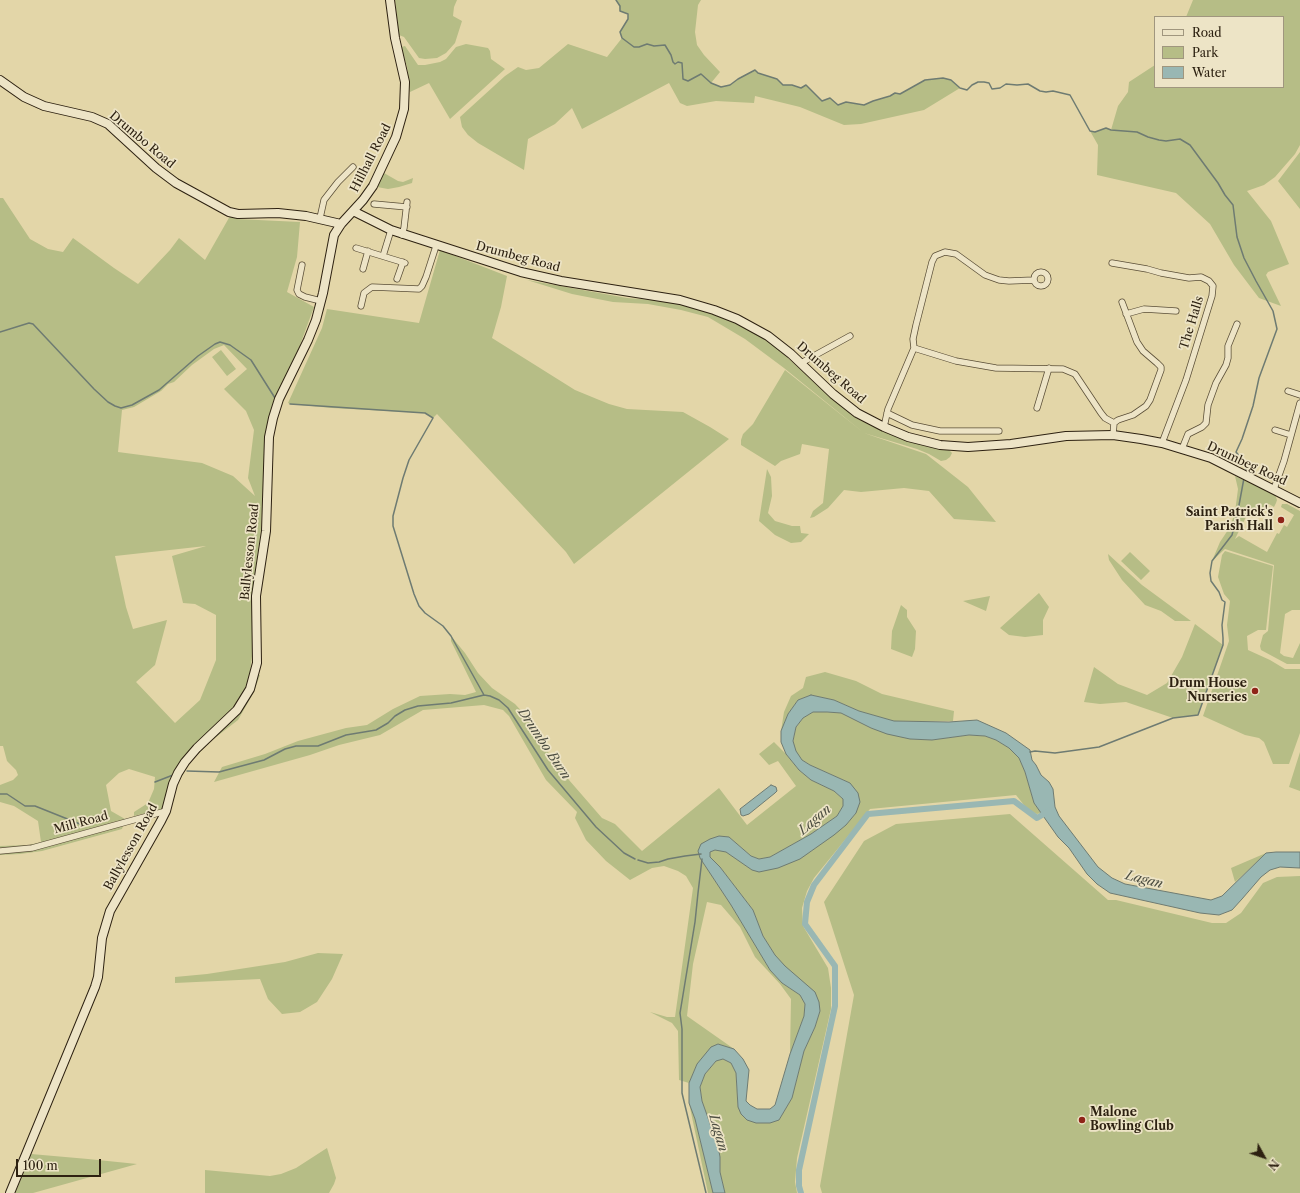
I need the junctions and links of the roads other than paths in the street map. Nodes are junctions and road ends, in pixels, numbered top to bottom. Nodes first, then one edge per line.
1 (390, 0) edge
2 (0, 80) edge
3 (353, 167) dead end
4 (374, 204) dead end
5 (353, 211) junction
6 (320, 218) junction
7 (341, 224) junction
8 (391, 230) junction
9 (402, 235) junction
10 (436, 246) junction
11 (356, 248) dead end
12 (368, 251) junction
13 (383, 256) junction
14 (1112, 263) dead end
15 (302, 265) dead end
16 (363, 269) dead end
17 (397, 279) dead end
18 (1034, 280) dead end
19 (321, 301) junction
20 (1122, 302) dead end
21 (361, 306) dead end
22 (1176, 311) dead end
23 (1126, 314) junction
24 (1236, 324) dead end
25 (850, 336) dead end
26 (914, 348) junction
27 (801, 363) junction
28 (1049, 368) junction
29 (1288, 391) dead end
30 (1300, 395) edge
31 (1300, 403) edge
32 (1037, 408) dead end
33 (887, 413) junction
34 (1114, 423) junction
35 (884, 427) junction
36 (1275, 430) dead end
37 (999, 432) dead end
38 (1113, 435) junction
39 (1291, 435) junction
40 (1162, 443) junction
41 (1182, 449) junction
42 (1274, 489) junction
43 (1300, 503) edge
44 (166, 811) junction
45 (0, 850) edge
46 (10, 1193) edge

1 - 5 street, Hillhall Road
2 - 6 street, Drumbo Road
3 - 6 street
4 - 9 street
5 - 7 street, Hillhall Road
5 - 8 street, Drumbeg Road
6 - 7 street, Drumbo Road
7 - 19 street, Ballylesson Road
8 - 9 street, Drumbeg Road
8 - 13 street
9 - 10 street, Drumbeg Road
10 - 21 street
10 - 27 street, Drumbeg Road
11 - 12 street
12 - 13 street
12 - 16 street
13 - 17 street
14 - 40 street, The Halls
15 - 19 street
18 - 26 street
19 - 44 street, Ballylesson Road
20 - 23 street
22 - 23 street
23 - 34 street
24 - 41 street
25 - 27 street
26 - 28 street
26 - 33 street
27 - 35 street, Drumbeg Road
28 - 32 street
28 - 34 street
29 - 30 street
31 - 39 street
33 - 35 street
33 - 37 street
34 - 38 street
35 - 38 street, Drumbeg Road
36 - 39 street
38 - 40 street, Drumbeg Road
39 - 42 street
40 - 41 street, Drumbeg Road
41 - 42 street, Drumbeg Road
42 - 43 street, Drumbeg Road
44 - 45 street, Mill Road
44 - 46 street, Ballylesson Road

